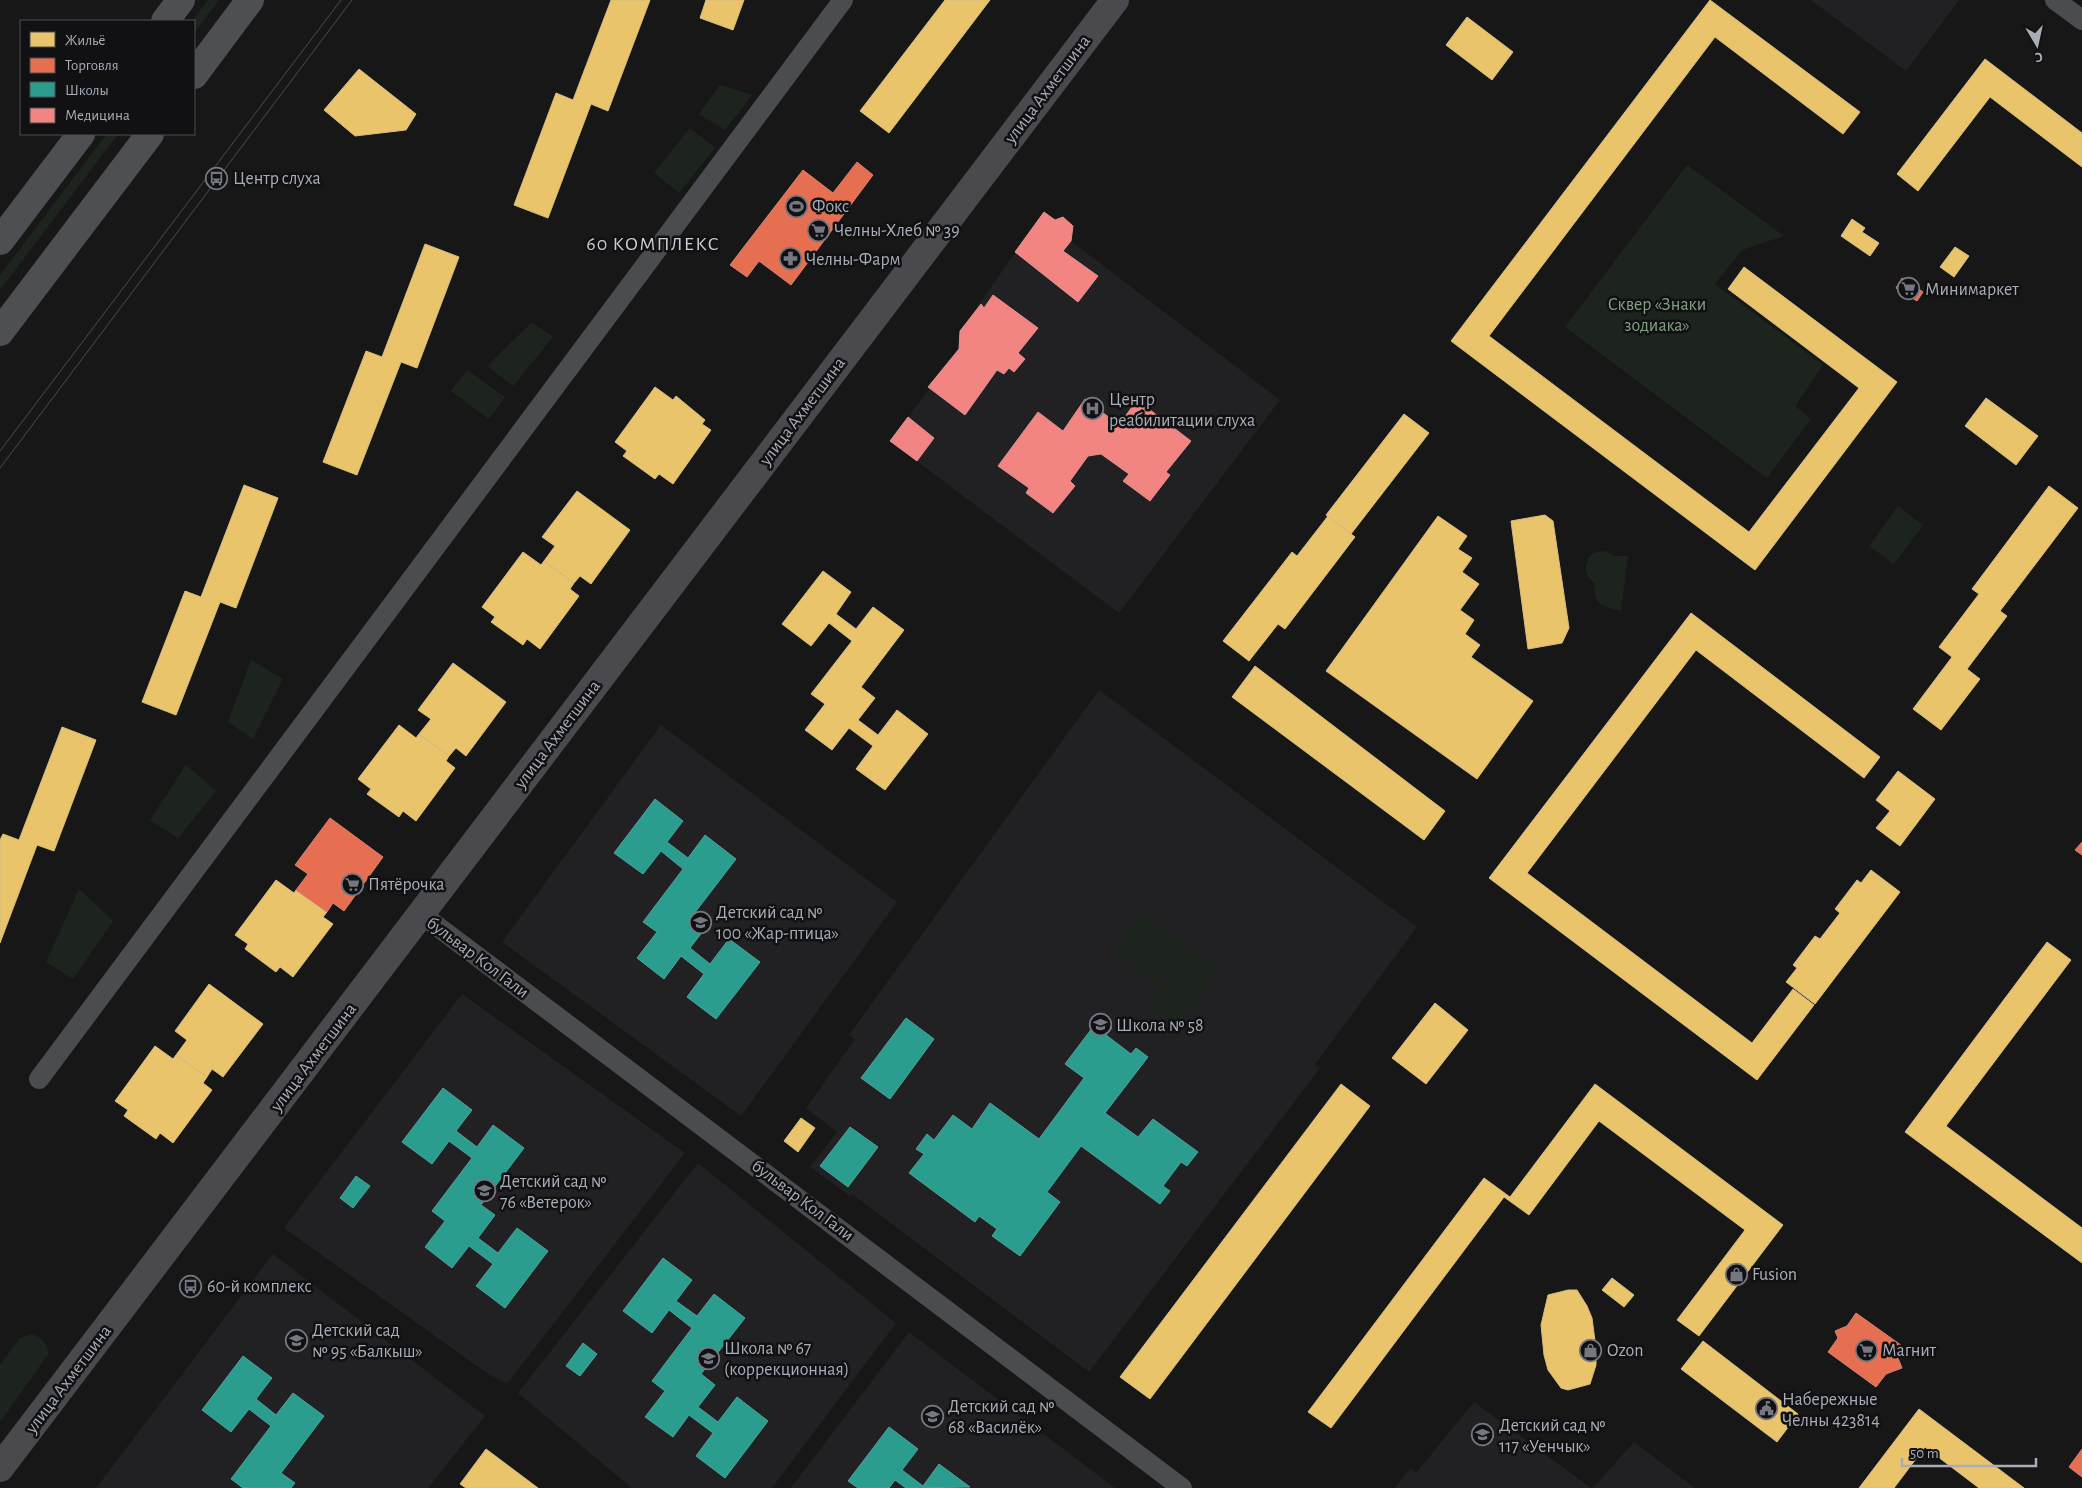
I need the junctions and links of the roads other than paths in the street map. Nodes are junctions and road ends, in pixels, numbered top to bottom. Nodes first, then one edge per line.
1 (181, 0) edge
2 (250, 0) edge
3 (843, 0) edge
4 (1115, 0) edge
5 (2055, 0) edge
6 (166, 20) edge
7 (2082, 20) edge
8 (195, 74) edge
9 (80, 135) edge
10 (149, 135) edge
11 (0, 242) edge
12 (0, 332) edge
13 (421, 914) junction
14 (39, 1079) dead end
15 (0, 1468) edge
16 (1182, 1488) edge

1 - 6 main road
2 - 8 main road
3 - 14 street
4 - 13 street, улица Ахметшина
5 - 7 street
9 - 11 main road
10 - 12 main road
13 - 15 street, улица Ахметшина
13 - 16 street, бульвар Кол Гали

